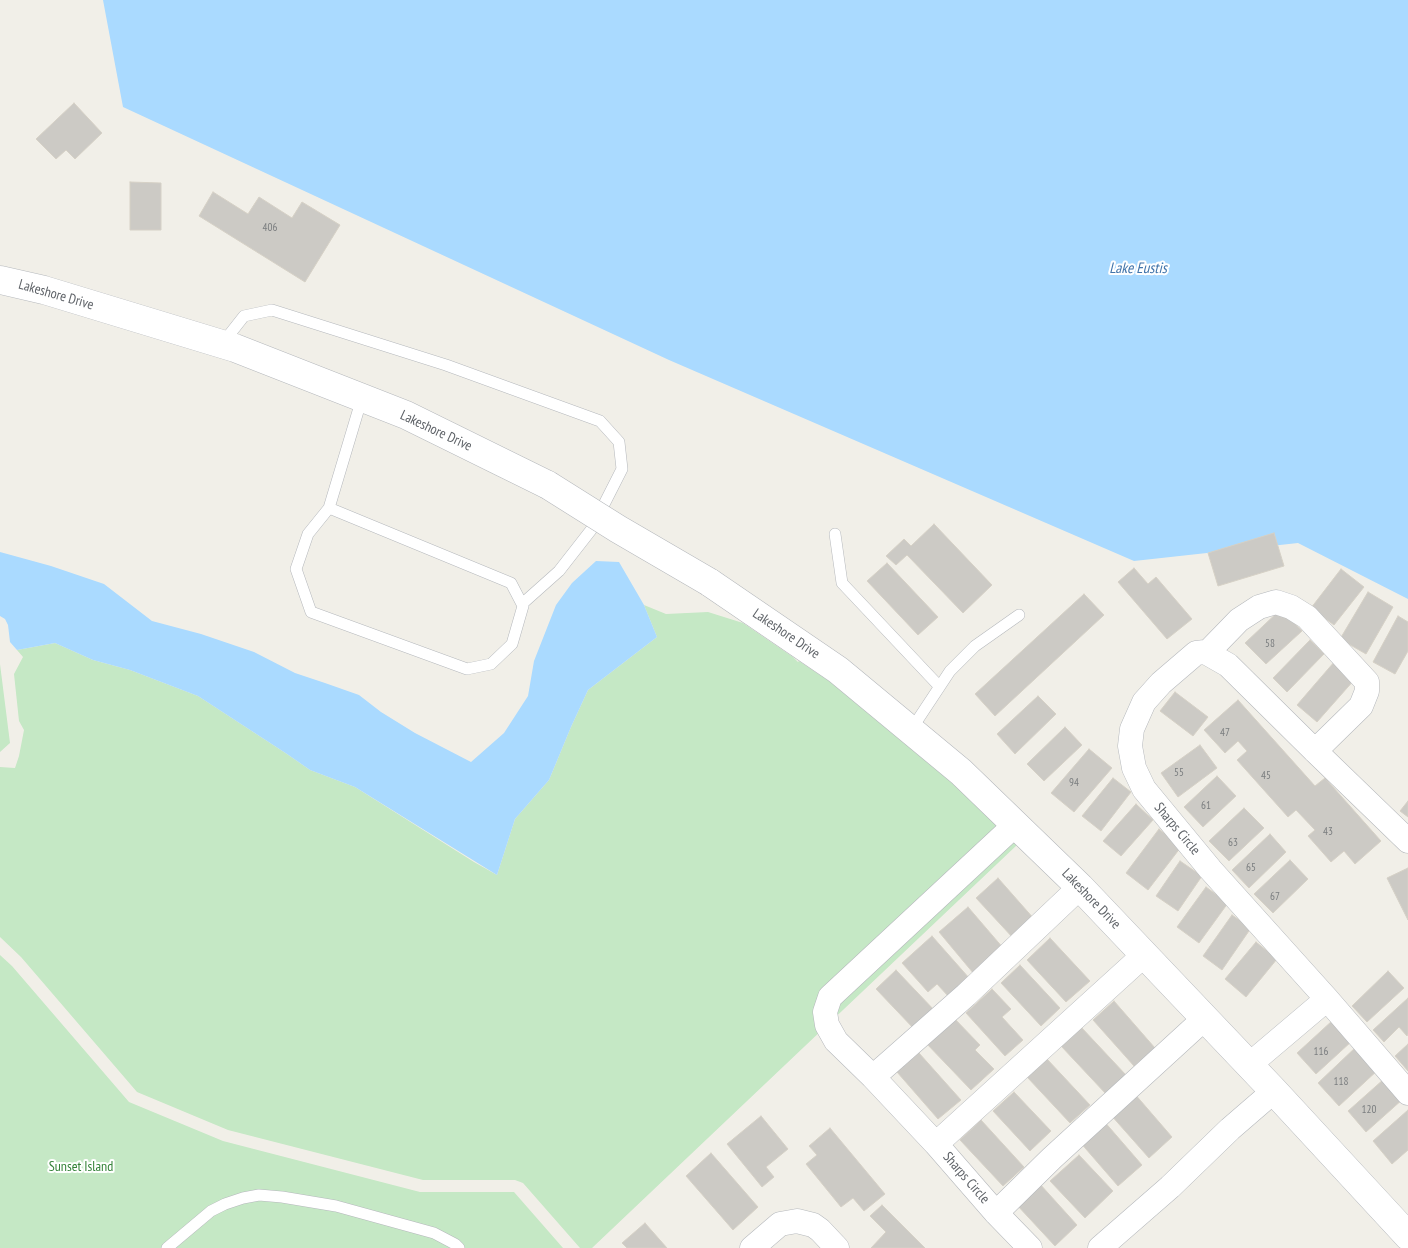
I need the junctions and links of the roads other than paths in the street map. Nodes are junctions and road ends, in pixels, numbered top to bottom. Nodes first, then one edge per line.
1 (0, 280) edge
2 (222, 344) junction
3 (362, 398) junction
4 (329, 508) junction
5 (835, 534) dead end
6 (522, 604) junction
7 (1019, 615) dead end
8 (1207, 653) junction
9 (939, 686) junction
10 (911, 730) junction
11 (1314, 751) junction
12 (1016, 824) junction
13 (1408, 841) edge
14 (1080, 887) junction
15 (1144, 955) junction
16 (1327, 999) junction
17 (1205, 1018) junction
18 (1249, 1065) junction
19 (873, 1077) junction
20 (1274, 1091) junction
21 (1408, 1093) edge
22 (936, 1144) junction
23 (996, 1212) junction
24 (1408, 1236) edge
25 (167, 1248) edge
26 (459, 1248) edge
27 (752, 1248) edge
28 (837, 1248) edge
29 (1030, 1248) edge
30 (1100, 1248) edge

1 - 2 street, Lakeshore Drive
2 - 3 street, Lakeshore Drive
2 - 6 lane
3 - 4 lane
3 - 10 street, Lakeshore Drive, bridge
4 - 6 lane
4 - 6 lane
5 - 9 lane
7 - 9 lane
8 - 11 street
8 - 11 street, Sharps Circle
8 - 16 street, Sharps Circle
9 - 10 lane
10 - 12 street, Lakeshore Drive
11 - 13 street
12 - 14 street, Lakeshore Drive
12 - 19 street, Sharps Circle
14 - 15 street, Lakeshore Drive
14 - 19 street
15 - 17 street, Lakeshore Drive
15 - 22 street, Sharps Circle
16 - 18 street
16 - 21 street, Sharps Circle
17 - 18 street, Lakeshore Drive
17 - 23 street, Sharps Circle
18 - 20 street, Lakeshore Drive
19 - 22 street, Sharps Circle
20 - 24 street, Lakeshore Drive
20 - 30 street
22 - 23 street, Sharps Circle
23 - 29 street, Sharps Circle
25 - 26 lane
27 - 28 street

